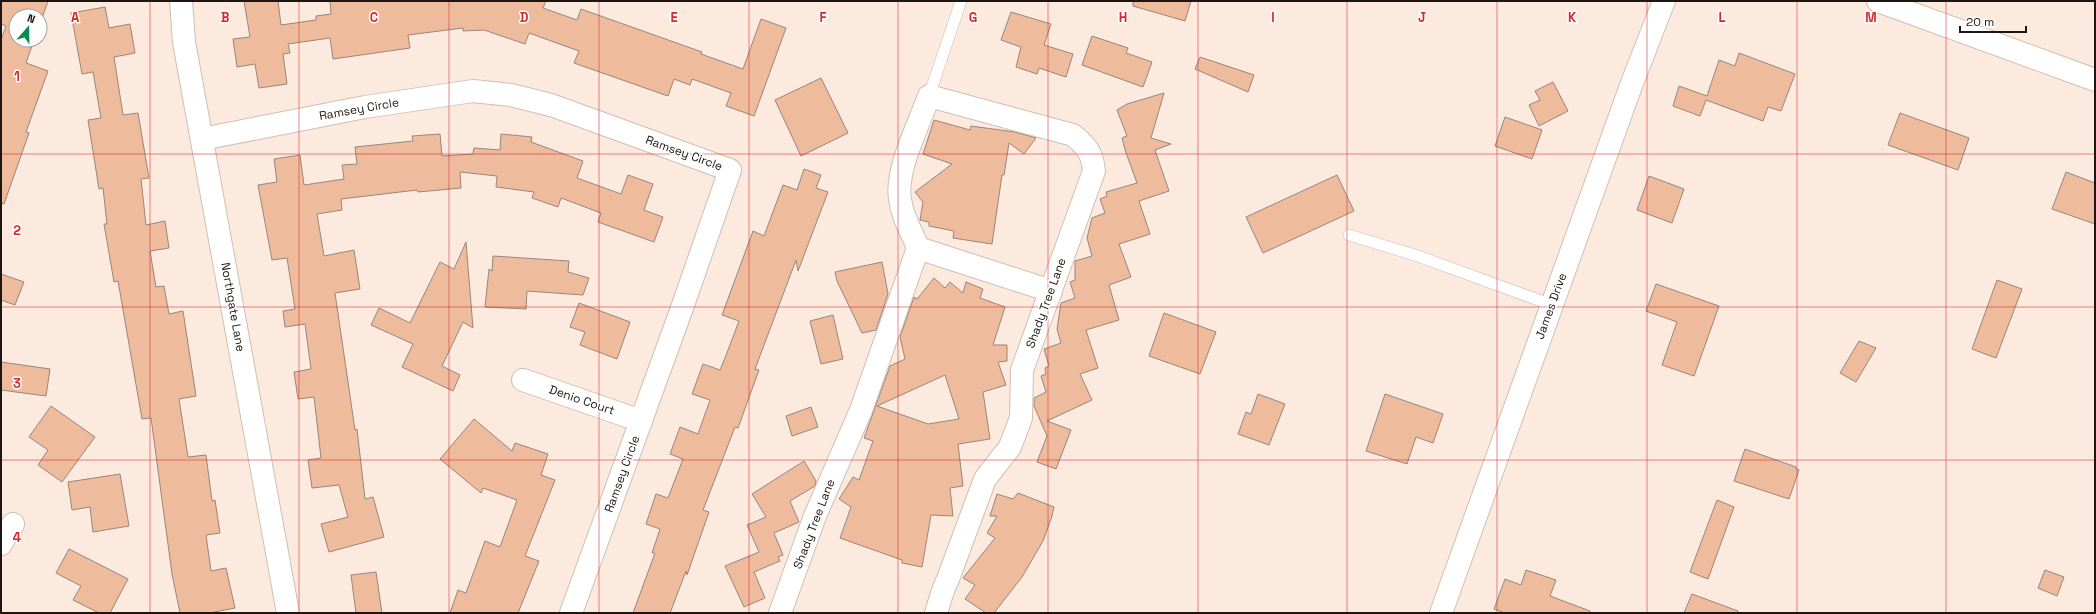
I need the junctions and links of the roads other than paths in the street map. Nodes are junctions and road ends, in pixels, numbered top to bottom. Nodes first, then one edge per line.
1 (181, 1) edge
2 (961, 1) edge
3 (1664, 1) edge
4 (1878, 1) edge
5 (2095, 80) edge
6 (929, 96) junction
7 (202, 139) junction
8 (1349, 235) dead end
9 (918, 248) junction
10 (1051, 291) junction
11 (1552, 305) junction
12 (524, 380) dead end
13 (641, 421) junction
14 (13, 524) dead end
15 (1, 544) edge
16 (288, 613) edge
17 (571, 613) edge
18 (780, 613) edge
19 (936, 613) edge
20 (1441, 613) edge

1 - 7 street, Northgate Lane
2 - 6 lane
3 - 11 street, James Drive
4 - 5 street
6 - 9 street
6 - 10 street, Shady Tree Lane
7 - 13 street, Ramsey Circle
7 - 16 street, Northgate Lane
8 - 11 lane
9 - 10 street
9 - 18 street, Shady Tree Lane
10 - 19 street, Shady Tree Lane
11 - 20 street, James Drive
12 - 13 street, Denio Court
13 - 17 street, Ramsey Circle
14 - 15 street

